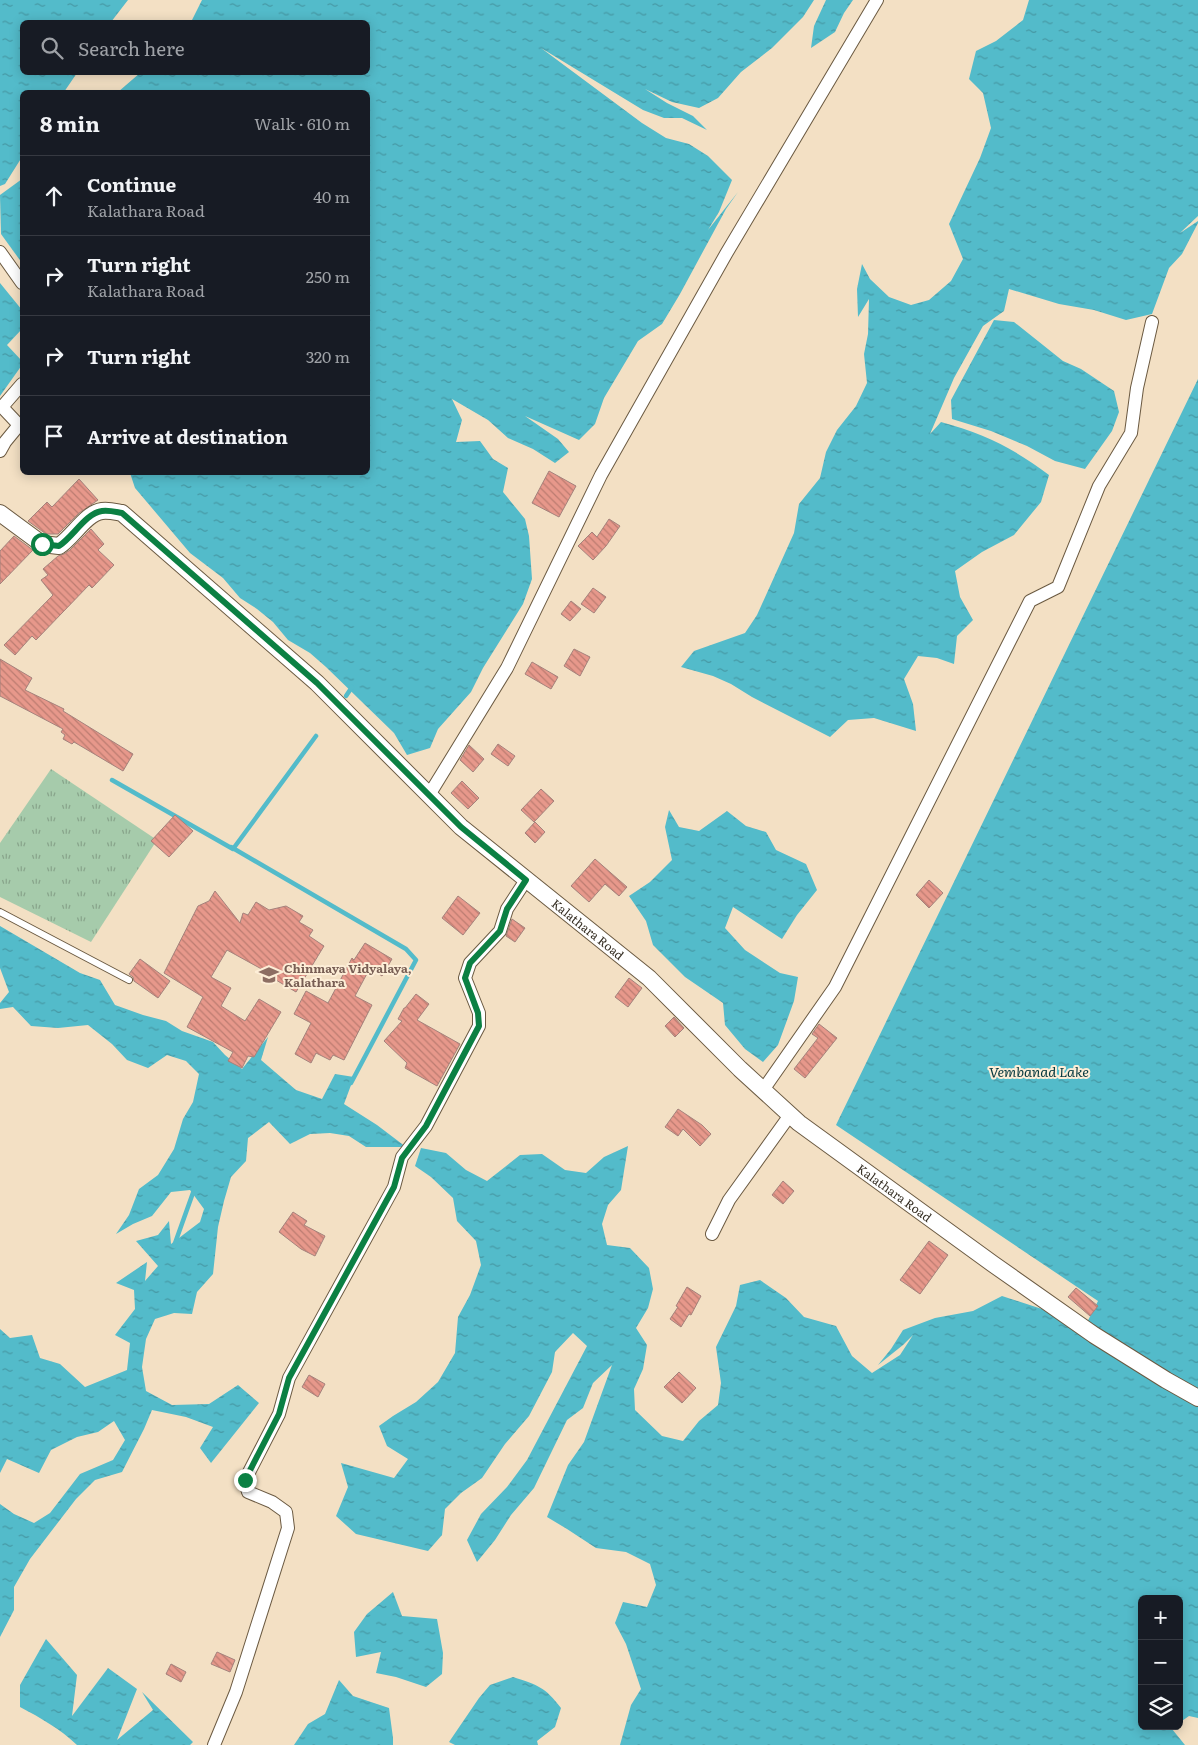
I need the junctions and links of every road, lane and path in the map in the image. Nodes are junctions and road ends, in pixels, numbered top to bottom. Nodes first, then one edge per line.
1 (877, 0) edge
2 (0, 252) edge
3 (20, 280) edge
4 (1152, 322) dead end
5 (20, 386) edge
6 (0, 451) edge
7 (0, 512) edge
8 (430, 795) junction
9 (526, 880) junction
10 (0, 912) edge
11 (129, 980) dead end
12 (763, 1090) junction
13 (790, 1115) junction
14 (712, 1234) dead end
15 (1198, 1398) edge
16 (214, 1745) edge

1 - 8 street
2 - 3 street
4 - 12 street
5 - 6 street
7 - 8 street, Kalathara Road
8 - 9 street, Kalathara Road
9 - 12 street, Kalathara Road
9 - 16 street
10 - 11 lane
12 - 13 street, Kalathara Road
13 - 14 street
13 - 15 street, Kalathara Road

